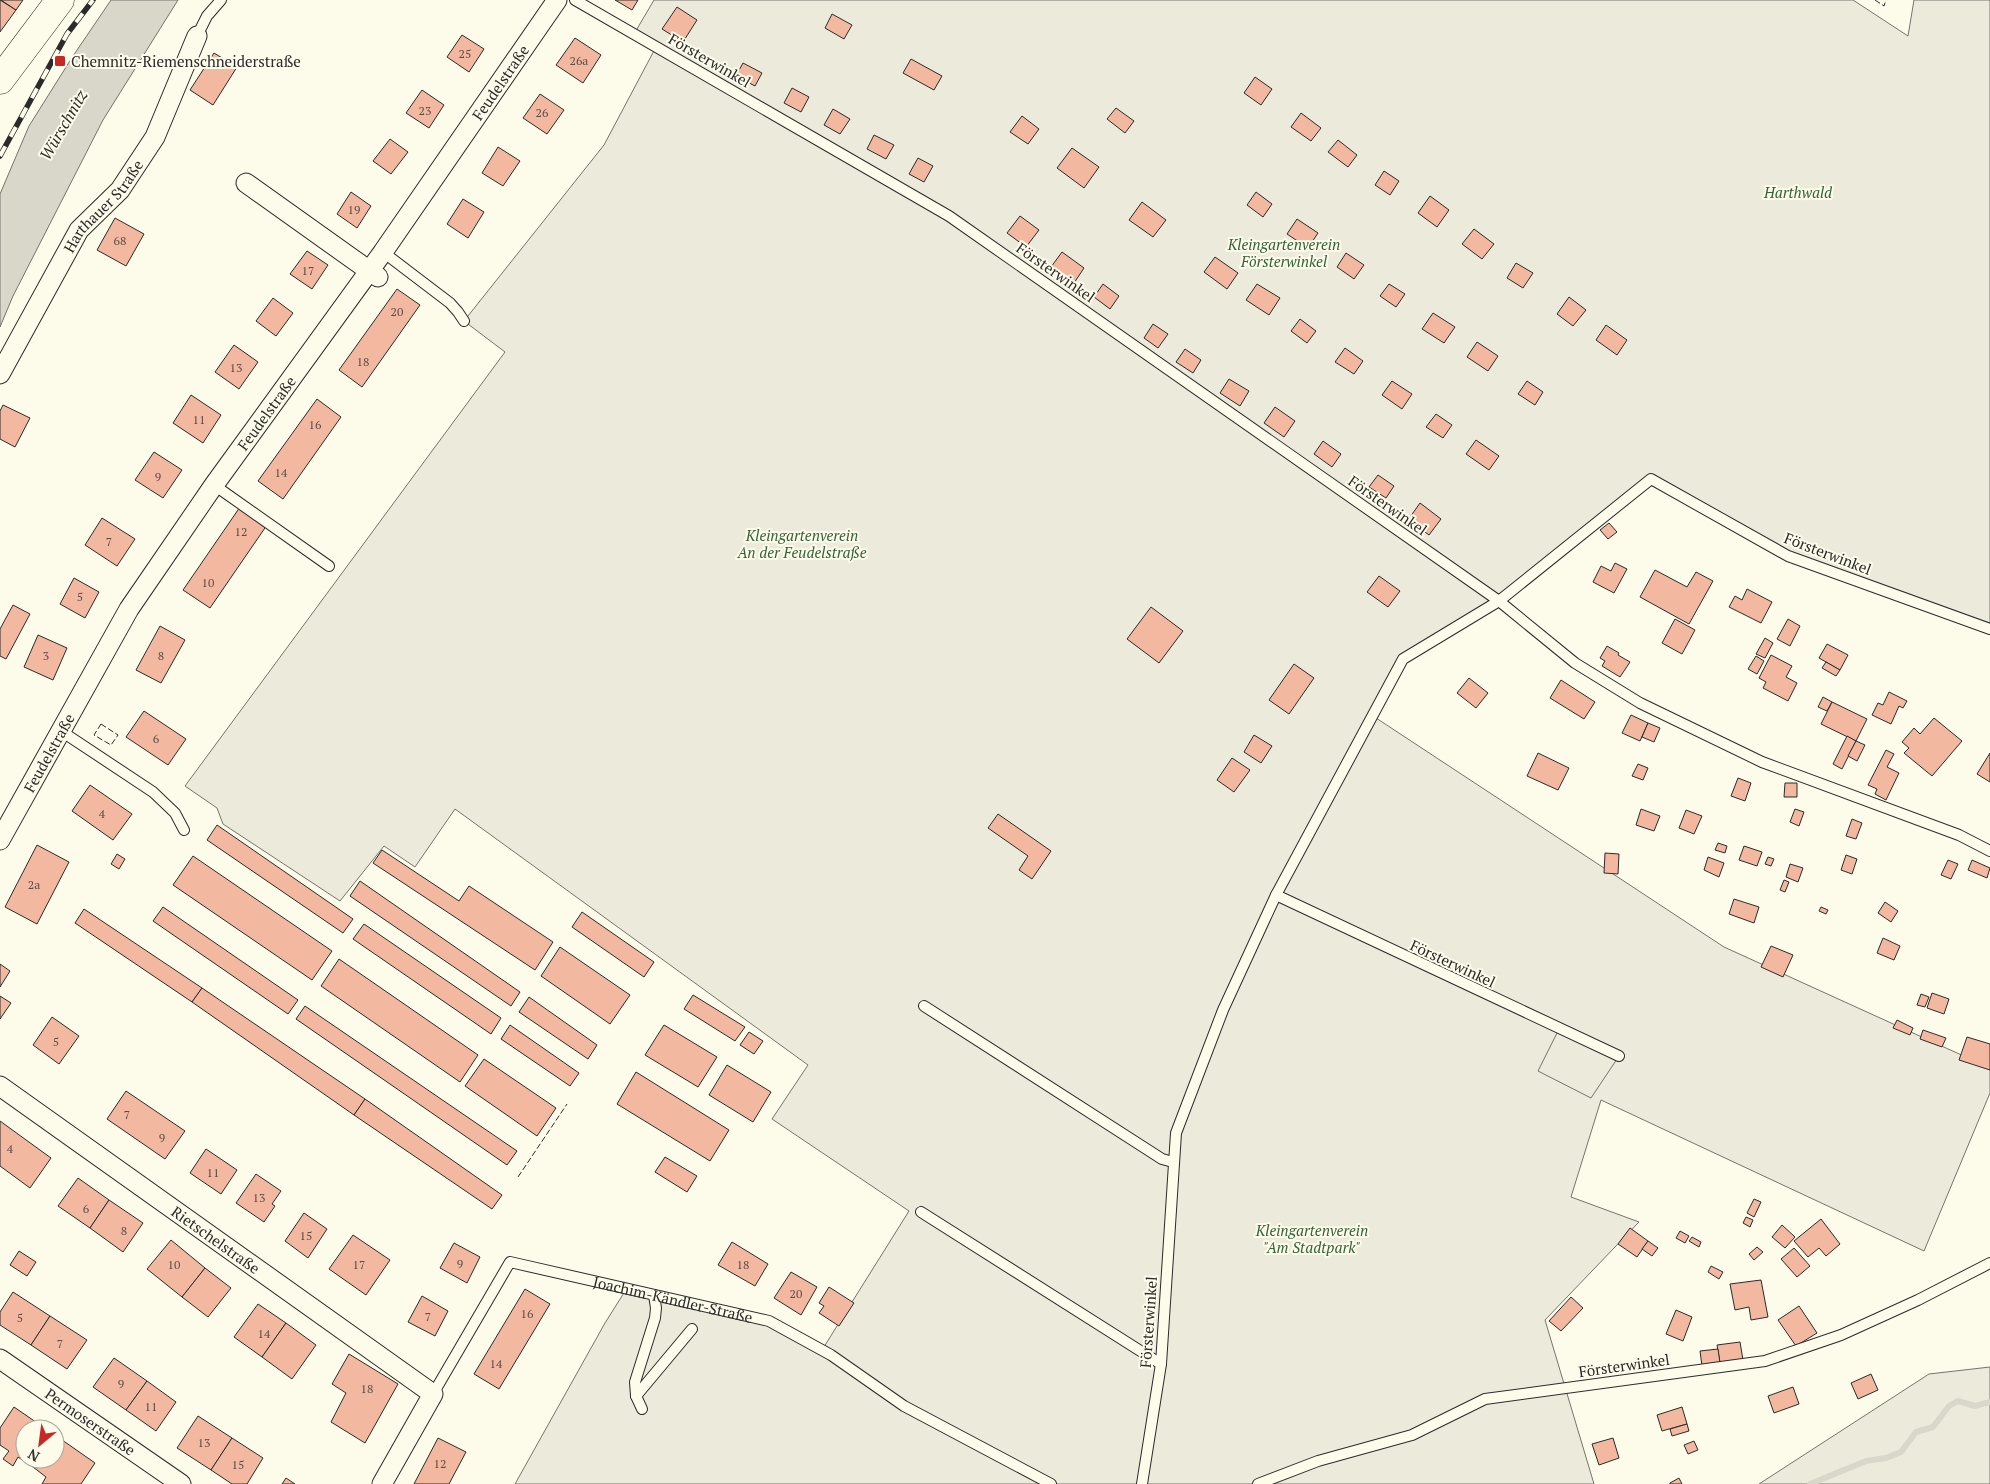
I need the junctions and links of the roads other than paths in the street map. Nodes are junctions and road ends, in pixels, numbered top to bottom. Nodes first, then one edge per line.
1 (60, 0) edge
2 (221, 0) edge
3 (557, 0) edge
4 (575, 0) edge
5 (197, 36) joint
6 (0, 80) edge
7 (246, 183) dead end
8 (382, 252) junction
9 (374, 274) junction
10 (464, 321) dead end
11 (0, 374) edge
12 (214, 485) junction
13 (329, 566) dead end
14 (1499, 601) junction
15 (1990, 629) edge
16 (61, 731) junction
17 (184, 830) dead end
18 (0, 840) edge
19 (1990, 851) edge
20 (1276, 895) junction
21 (924, 1006) dead end
22 (1619, 1056) dead end
23 (0, 1086) edge
24 (1173, 1162) junction
25 (921, 1212) dead end
26 (1990, 1263) edge
27 (654, 1295) junction
28 (692, 1329) dead end
29 (0, 1358) edge
30 (1161, 1364) junction
31 (432, 1394) junction
32 (636, 1396) junction
33 (642, 1408) dead end
34 (181, 1484) edge
35 (382, 1484) edge
36 (1051, 1484) edge
37 (1142, 1484) edge
38 (1258, 1484) edge

1 - 6 main road
2 - 5 lane
3 - 8 street, Feudelstraße
4 - 14 lane, Försterwinkel
5 - 11 street, Harthauer Straße
7 - 9 street
8 - 9 street, Feudelstraße
8 - 10 lane
9 - 12 street, Feudelstraße
12 - 13 lane
12 - 16 street, Feudelstraße
14 - 15 lane, Försterwinkel
14 - 19 lane, Försterwinkel
14 - 20 lane, Försterwinkel
16 - 17 lane
16 - 18 street, Feudelstraße
20 - 22 lane, Försterwinkel
20 - 24 lane, Försterwinkel
21 - 24 lane
23 - 31 street, Rietschelstraße
24 - 30 lane, Försterwinkel
25 - 30 lane
26 - 38 lane, Försterwinkel
27 - 31 lane, Joachim-Kändler-Straße
27 - 32 lane
27 - 36 lane, Joachim-Kändler-Straße
28 - 32 lane
29 - 34 street, Permoserstraße
30 - 37 lane, Försterwinkel
31 - 35 street, Joachim-Kändler-Straße
32 - 33 lane

